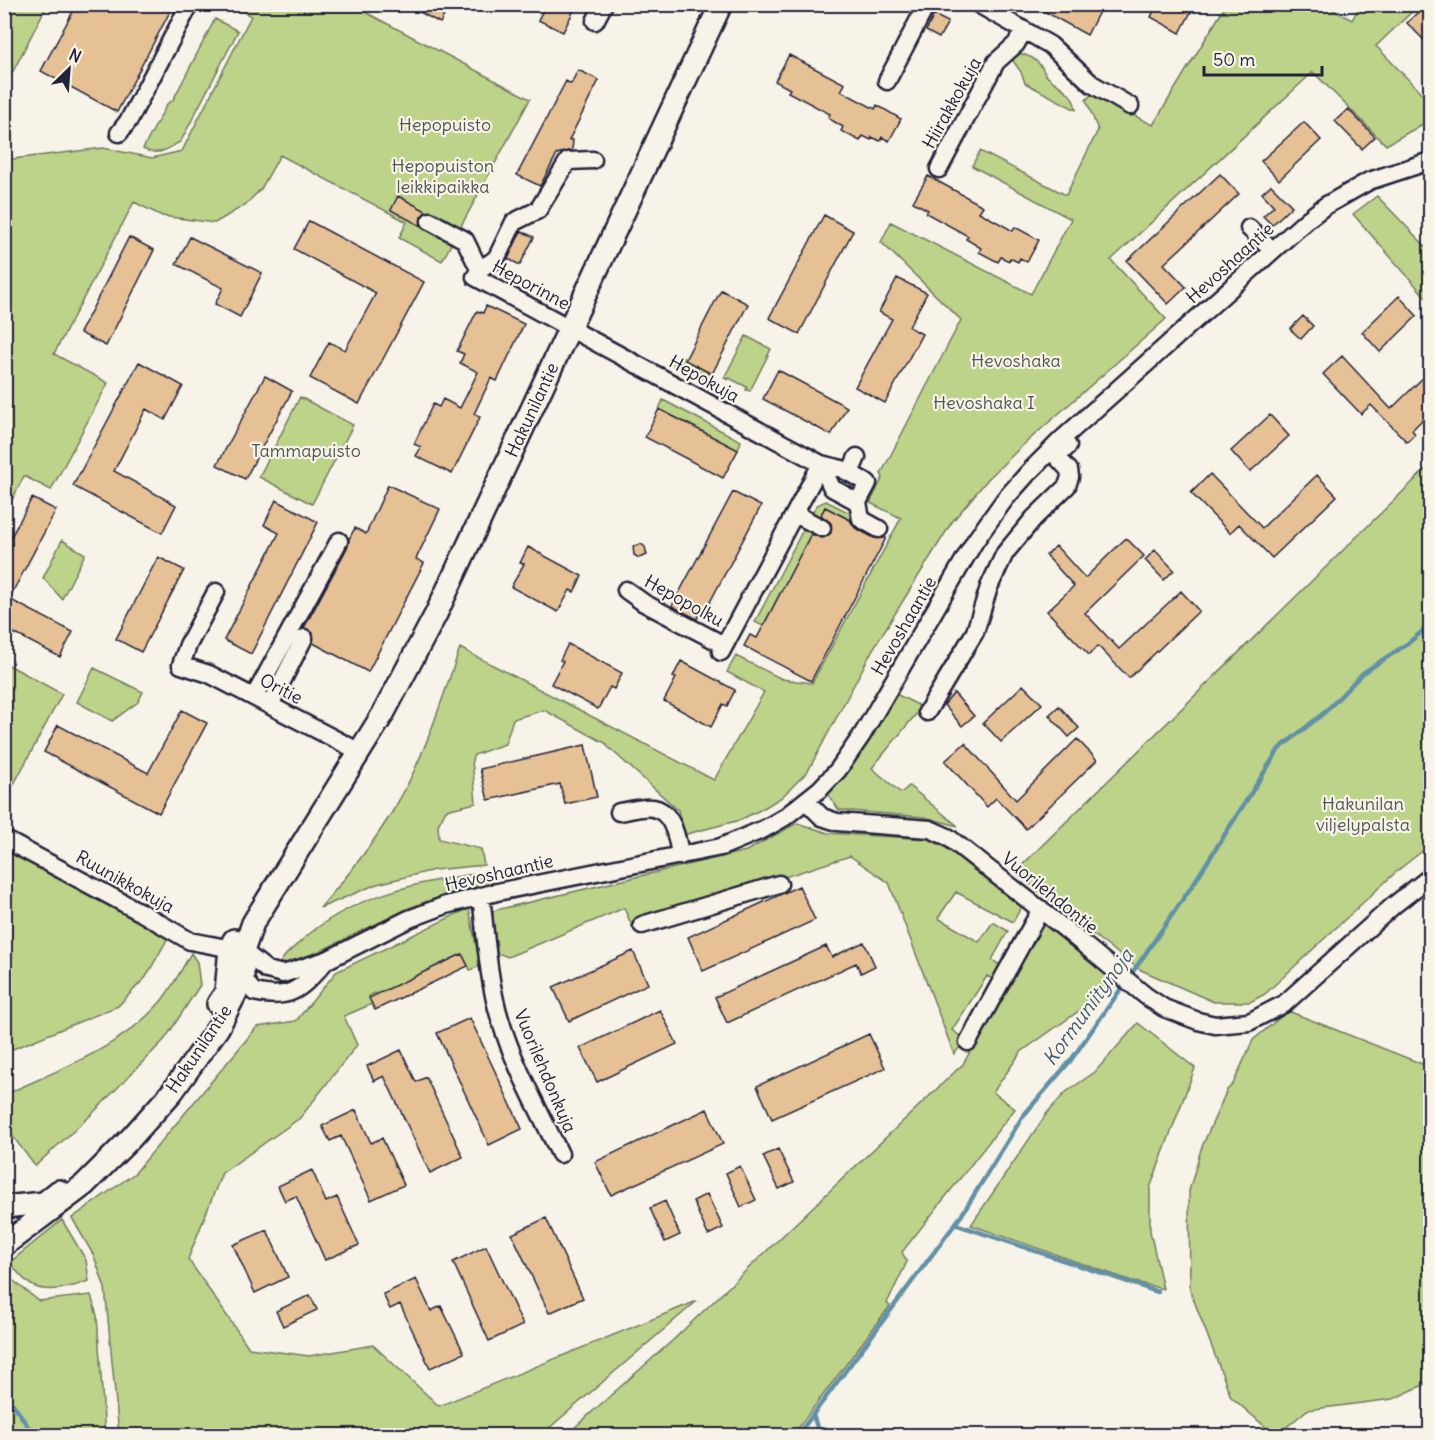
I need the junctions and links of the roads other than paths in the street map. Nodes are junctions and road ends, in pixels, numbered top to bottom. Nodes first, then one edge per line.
1 (190, 4) edge
2 (604, 4) edge
3 (722, 4) edge
4 (927, 4) edge
5 (978, 4) edge
6 (595, 21) dead end
7 (1024, 30) junction
8 (887, 81) dead end
9 (1130, 106) dead end
10 (119, 133) dead end
11 (593, 160) dead end
12 (1431, 161) edge
13 (939, 169) dead end
14 (430, 221) dead end
15 (1249, 228) dead end
16 (1272, 250) junction
17 (477, 273) junction
18 (569, 327) junction
19 (1062, 439) junction
20 (857, 457) dead end
21 (821, 464) junction
22 (850, 473) junction
23 (858, 502) junction
24 (795, 514) junction
25 (822, 528) dead end
26 (879, 529) dead end
27 (339, 541) dead end
28 (626, 590) dead end
29 (216, 592) dead end
30 (304, 638) dead end
31 (254, 697) junction
32 (270, 705) junction
33 (927, 712) dead end
34 (360, 752) junction
35 (806, 801) junction
36 (619, 812) dead end
37 (4, 839) edge
38 (680, 856) junction
39 (1431, 877) edge
40 (779, 884) dead end
41 (481, 896) junction
42 (1041, 909) junction
43 (642, 925) dead end
44 (236, 950) junction
45 (329, 959) junction
46 (243, 979) junction
47 (968, 1042) dead end
48 (560, 1154) dead end
49 (4, 1207) edge
50 (4, 1245) edge

1 - 10 street
2 - 6 street
3 - 18 main road, Hakunilantie
4 - 8 street
5 - 7 street
7 - 9 street
7 - 13 street, Hiirakkokuja
11 - 17 street
12 - 16 street, Hevoshaantie
14 - 17 street
15 - 16 street
16 - 19 street, Hevoshaantie
17 - 18 street, Heporinne
18 - 21 street, Hepokuja
18 - 34 main road, Hakunilantie
19 - 33 street
19 - 35 street, Hevoshaantie
20 - 22 street
21 - 22 street, Hepokuja
21 - 23 street
21 - 24 street
22 - 23 street
23 - 26 street
24 - 25 street
24 - 28 street, Hepopolku
27 - 31 street
29 - 31 street, Oritie
30 - 32 street
31 - 32 street, Oritie
32 - 34 street, Oritie
34 - 44 main road, Hakunilantie
35 - 38 street, Hevoshaantie
35 - 42 street, Vuorilehdontie
36 - 38 street
37 - 44 street, Ruunikkokuja
38 - 41 street, Hevoshaantie
39 - 42 street, Vuorilehdontie
40 - 43 street
41 - 45 street, Hevoshaantie
41 - 48 street, Vuorilehdonkuja
42 - 47 street
44 - 45 street, Hevoshaantie
44 - 46 main road, Hakunilantie
44 - 49 main road, Hakunilantie
45 - 46 street, Hevoshaantie
46 - 50 main road, Hakunilantie

